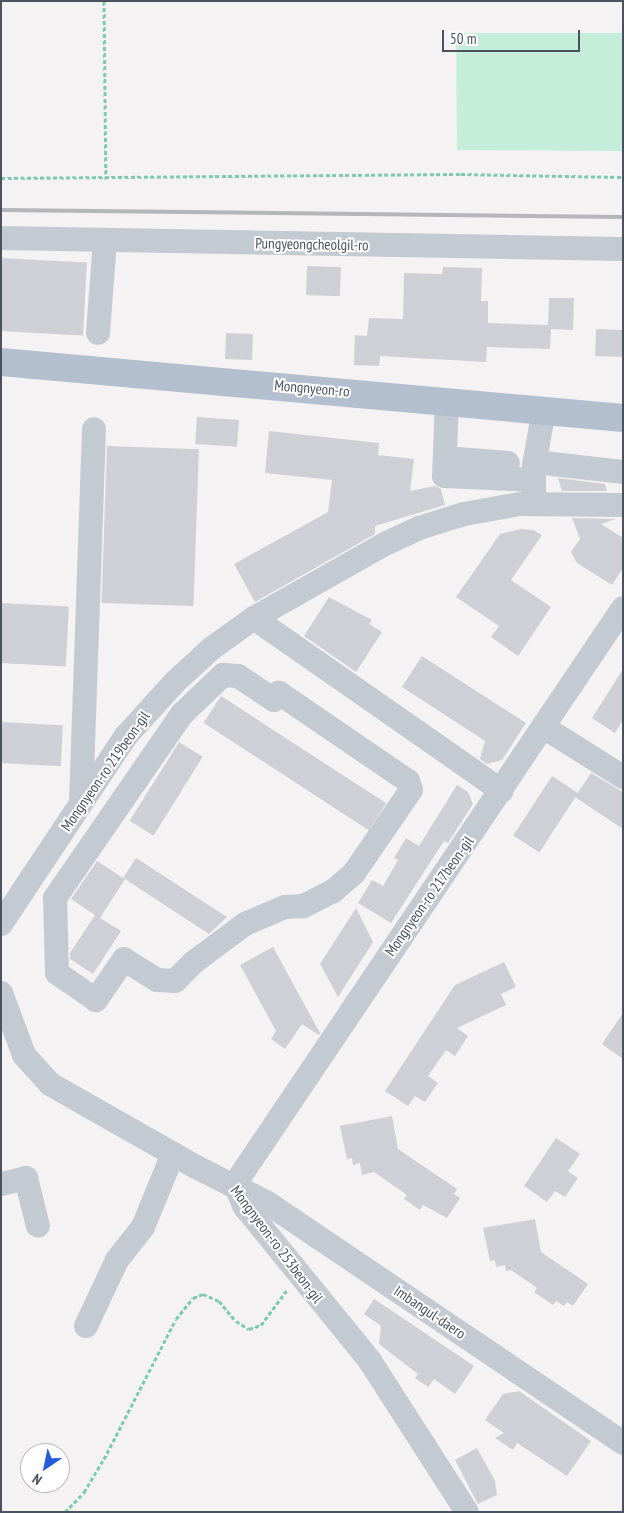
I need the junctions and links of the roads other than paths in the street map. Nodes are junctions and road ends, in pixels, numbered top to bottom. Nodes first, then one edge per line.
1 (1, 238) edge
2 (104, 240) junction
3 (623, 249) edge
4 (98, 333) dead end
5 (1, 362) edge
6 (447, 401) junction
7 (544, 410) junction
8 (623, 418) edge
9 (94, 429) dead end
10 (534, 469) junction
11 (623, 472) edge
12 (534, 504) junction
13 (623, 505) edge
14 (623, 608) edge
15 (254, 618) junction
16 (544, 728) junction
17 (126, 736) junction
18 (153, 754) junction
19 (623, 777) edge
20 (502, 791) junction
21 (81, 802) junction
22 (1, 924) edge
23 (1, 993) edge
24 (173, 1154) junction
25 (1, 1184) edge
26 (236, 1184) junction
27 (38, 1226) dead end
28 (86, 1326) dead end
29 (623, 1443) edge
30 (467, 1512) edge

1 - 2 street, Pungyeongcheolgil-ro
2 - 3 street, Pungyeongcheolgil-ro
2 - 4 street
5 - 6 main road, Mongnyeon-ro
6 - 7 main road, Mongnyeon-ro
6 - 10 street
7 - 8 main road, Mongnyeon-ro
7 - 10 street
9 - 21 street
10 - 11 street
10 - 12 street
12 - 13 street, Mongnyeon-ro 219beon-gil
12 - 15 street, Mongnyeon-ro 219beon-gil
14 - 16 street, Mongnyeon-ro 217beon-gil
15 - 17 street, Mongnyeon-ro 219beon-gil
15 - 20 street
16 - 19 street
16 - 20 street, Mongnyeon-ro 217beon-gil
17 - 18 street
17 - 21 street, Mongnyeon-ro 219beon-gil
18 - 18 street
20 - 26 street, Mongnyeon-ro 217beon-gil
21 - 22 street, Mongnyeon-ro 219beon-gil
23 - 24 street, Mongnyeon-ro 253beon-gil
24 - 26 street, Mongnyeon-ro 253beon-gil
24 - 28 street
25 - 27 street
26 - 29 street, Imbangul-daero
26 - 30 street, Mongnyeon-ro 253beon-gil

